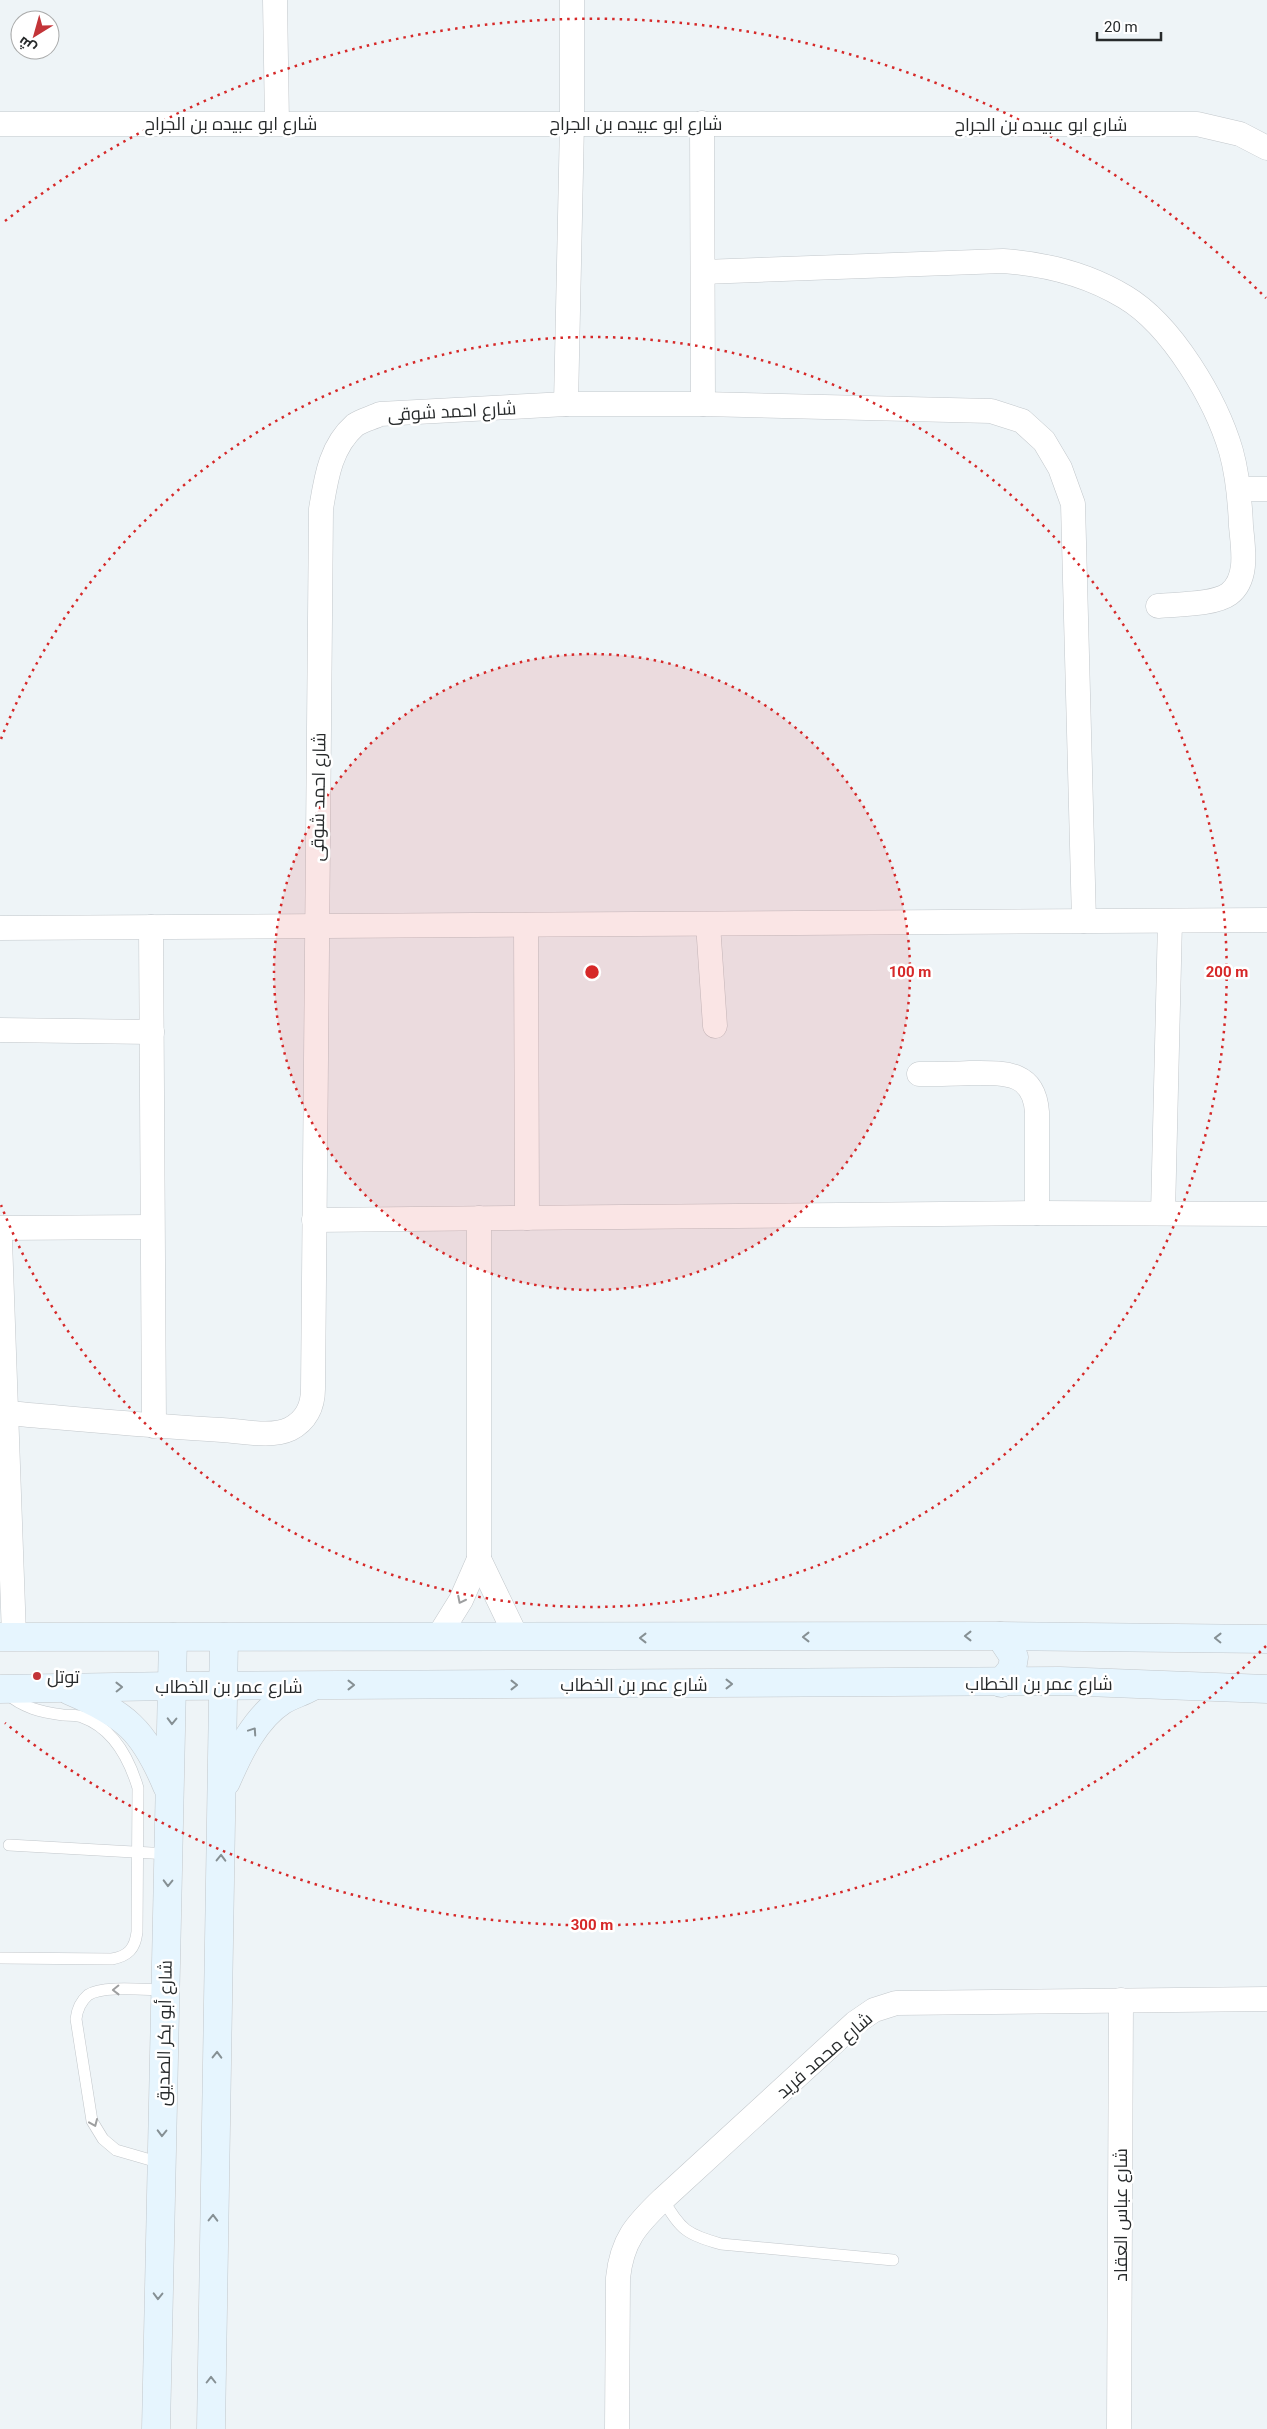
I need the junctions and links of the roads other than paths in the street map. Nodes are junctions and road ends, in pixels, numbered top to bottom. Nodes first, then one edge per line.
1 (275, 0) edge
2 (572, 0) edge
3 (277, 123) junction
4 (572, 123) junction
5 (702, 123) junction
6 (0, 124) edge
7 (1267, 148) edge
8 (703, 272) junction
9 (566, 404) junction
10 (703, 404) junction
11 (1239, 489) junction
12 (1267, 489) edge
13 (1158, 606) dead end
14 (1170, 920) junction
15 (1267, 920) edge
16 (1084, 921) junction
17 (708, 924) junction
18 (526, 925) junction
19 (316, 926) junction
20 (151, 927) junction
21 (0, 928) edge
22 (715, 1026) dead end
23 (0, 1030) edge
24 (152, 1032) junction
25 (919, 1074) dead end
26 (1037, 1213) junction
27 (1163, 1213) junction
28 (1267, 1214) edge
29 (479, 1218) junction
30 (527, 1218) junction
31 (314, 1220) junction
32 (152, 1227) junction
33 (0, 1228) edge
34 (0, 1240) edge
35 (6, 1413) junction
36 (154, 1426) junction
37 (479, 1559) junction
38 (7, 1636) edge
39 (1000, 1636) junction
40 (173, 1637) junction
41 (438, 1637) junction
42 (224, 1638) junction
43 (517, 1638) junction
44 (1059, 1638) junction
45 (1267, 1638) edge
46 (1060, 1681) junction
47 (1001, 1683) junction
48 (316, 1685) junction
49 (172, 1686) junction
50 (223, 1687) junction
51 (61, 1688) junction
52 (0, 1689) edge
53 (1267, 1689) edge
54 (223, 1790) junction
55 (170, 1793) junction
56 (9, 1845) dead end
57 (137, 1852) junction
58 (168, 1854) junction
59 (0, 1958) edge
60 (165, 1990) junction
61 (1267, 1999) edge
62 (1121, 2000) junction
63 (161, 2163) junction
64 (663, 2199) junction
65 (893, 2260) dead end
66 (156, 2429) edge
67 (211, 2429) edge
68 (617, 2429) edge
69 (1119, 2429) edge

1 - 3 street
2 - 4 street
3 - 4 street, شارع ابو عبيده بن الجراح
3 - 6 street, شارع ابو عبيده بن الجراح
4 - 5 street, شارع ابو عبيده بن الجراح
4 - 9 street
5 - 7 street, شارع ابو عبيده بن الجراح
5 - 8 street
8 - 10 street
8 - 11 street
9 - 10 street, شارع احمد شوقى
9 - 19 street, شارع احمد شوقى
10 - 16 street, شارع احمد شوقى
11 - 12 street
11 - 13 street
14 - 15 street
14 - 16 street
14 - 27 street
16 - 17 street
17 - 18 street
17 - 22 street
18 - 19 street
18 - 30 street
19 - 20 street
19 - 31 street, شارع احمد شوقى
20 - 21 street
20 - 24 street
23 - 24 street
24 - 32 street
25 - 26 street
26 - 27 street
26 - 30 street
27 - 28 street
29 - 30 street
29 - 31 street
29 - 37 street
31 - 36 street, شارع احمد شوقى
32 - 33 street
32 - 36 street
34 - 35 street
35 - 36 street, شارع احمد شوقى
35 - 38 street
37 -> 41 street
37 - 43 street
38 - 40 street
39 -> 43 street
39 - 44 street
39 - 47 street
40 - 42 street
40 - 49 street, شارع أبو بكر الصديق
41 - 42 street
41 - 43 street
42 - 50 street
45 -> 44 street
44 - 46 street
46 - 47 street, شارع عمر بن الخطاب
46 - 53 street, شارع عمر بن الخطاب
48 -> 47 street, شارع عمر بن الخطاب
48 - 50 street, شارع عمر بن الخطاب
54 -> 48 street
49 - 50 street, شارع عمر بن الخطاب
51 -> 49 street, شارع عمر بن الخطاب
49 -> 55 street, شارع أبو بكر الصديق
50 - 54 street
51 - 52 street, شارع عمر بن الخطاب
51 - 55 street
52 - 57 lane
67 -> 54 street
55 - 58 street, شارع أبو بكر الصديق
56 - 57 lane
57 - 58 lane
57 - 59 lane
58 -> 60 street, شارع أبو بكر الصديق
60 -> 63 street, شارع أبو بكر الصديق
60 -> 63 lane
61 - 62 street, شارع محمد فريد
62 - 64 street, شارع محمد فريد
62 - 69 street, شارع عباس العقاد
63 -> 66 street, شارع أبو بكر الصديق
64 - 65 lane
64 - 68 street, شارع محمد فريد

